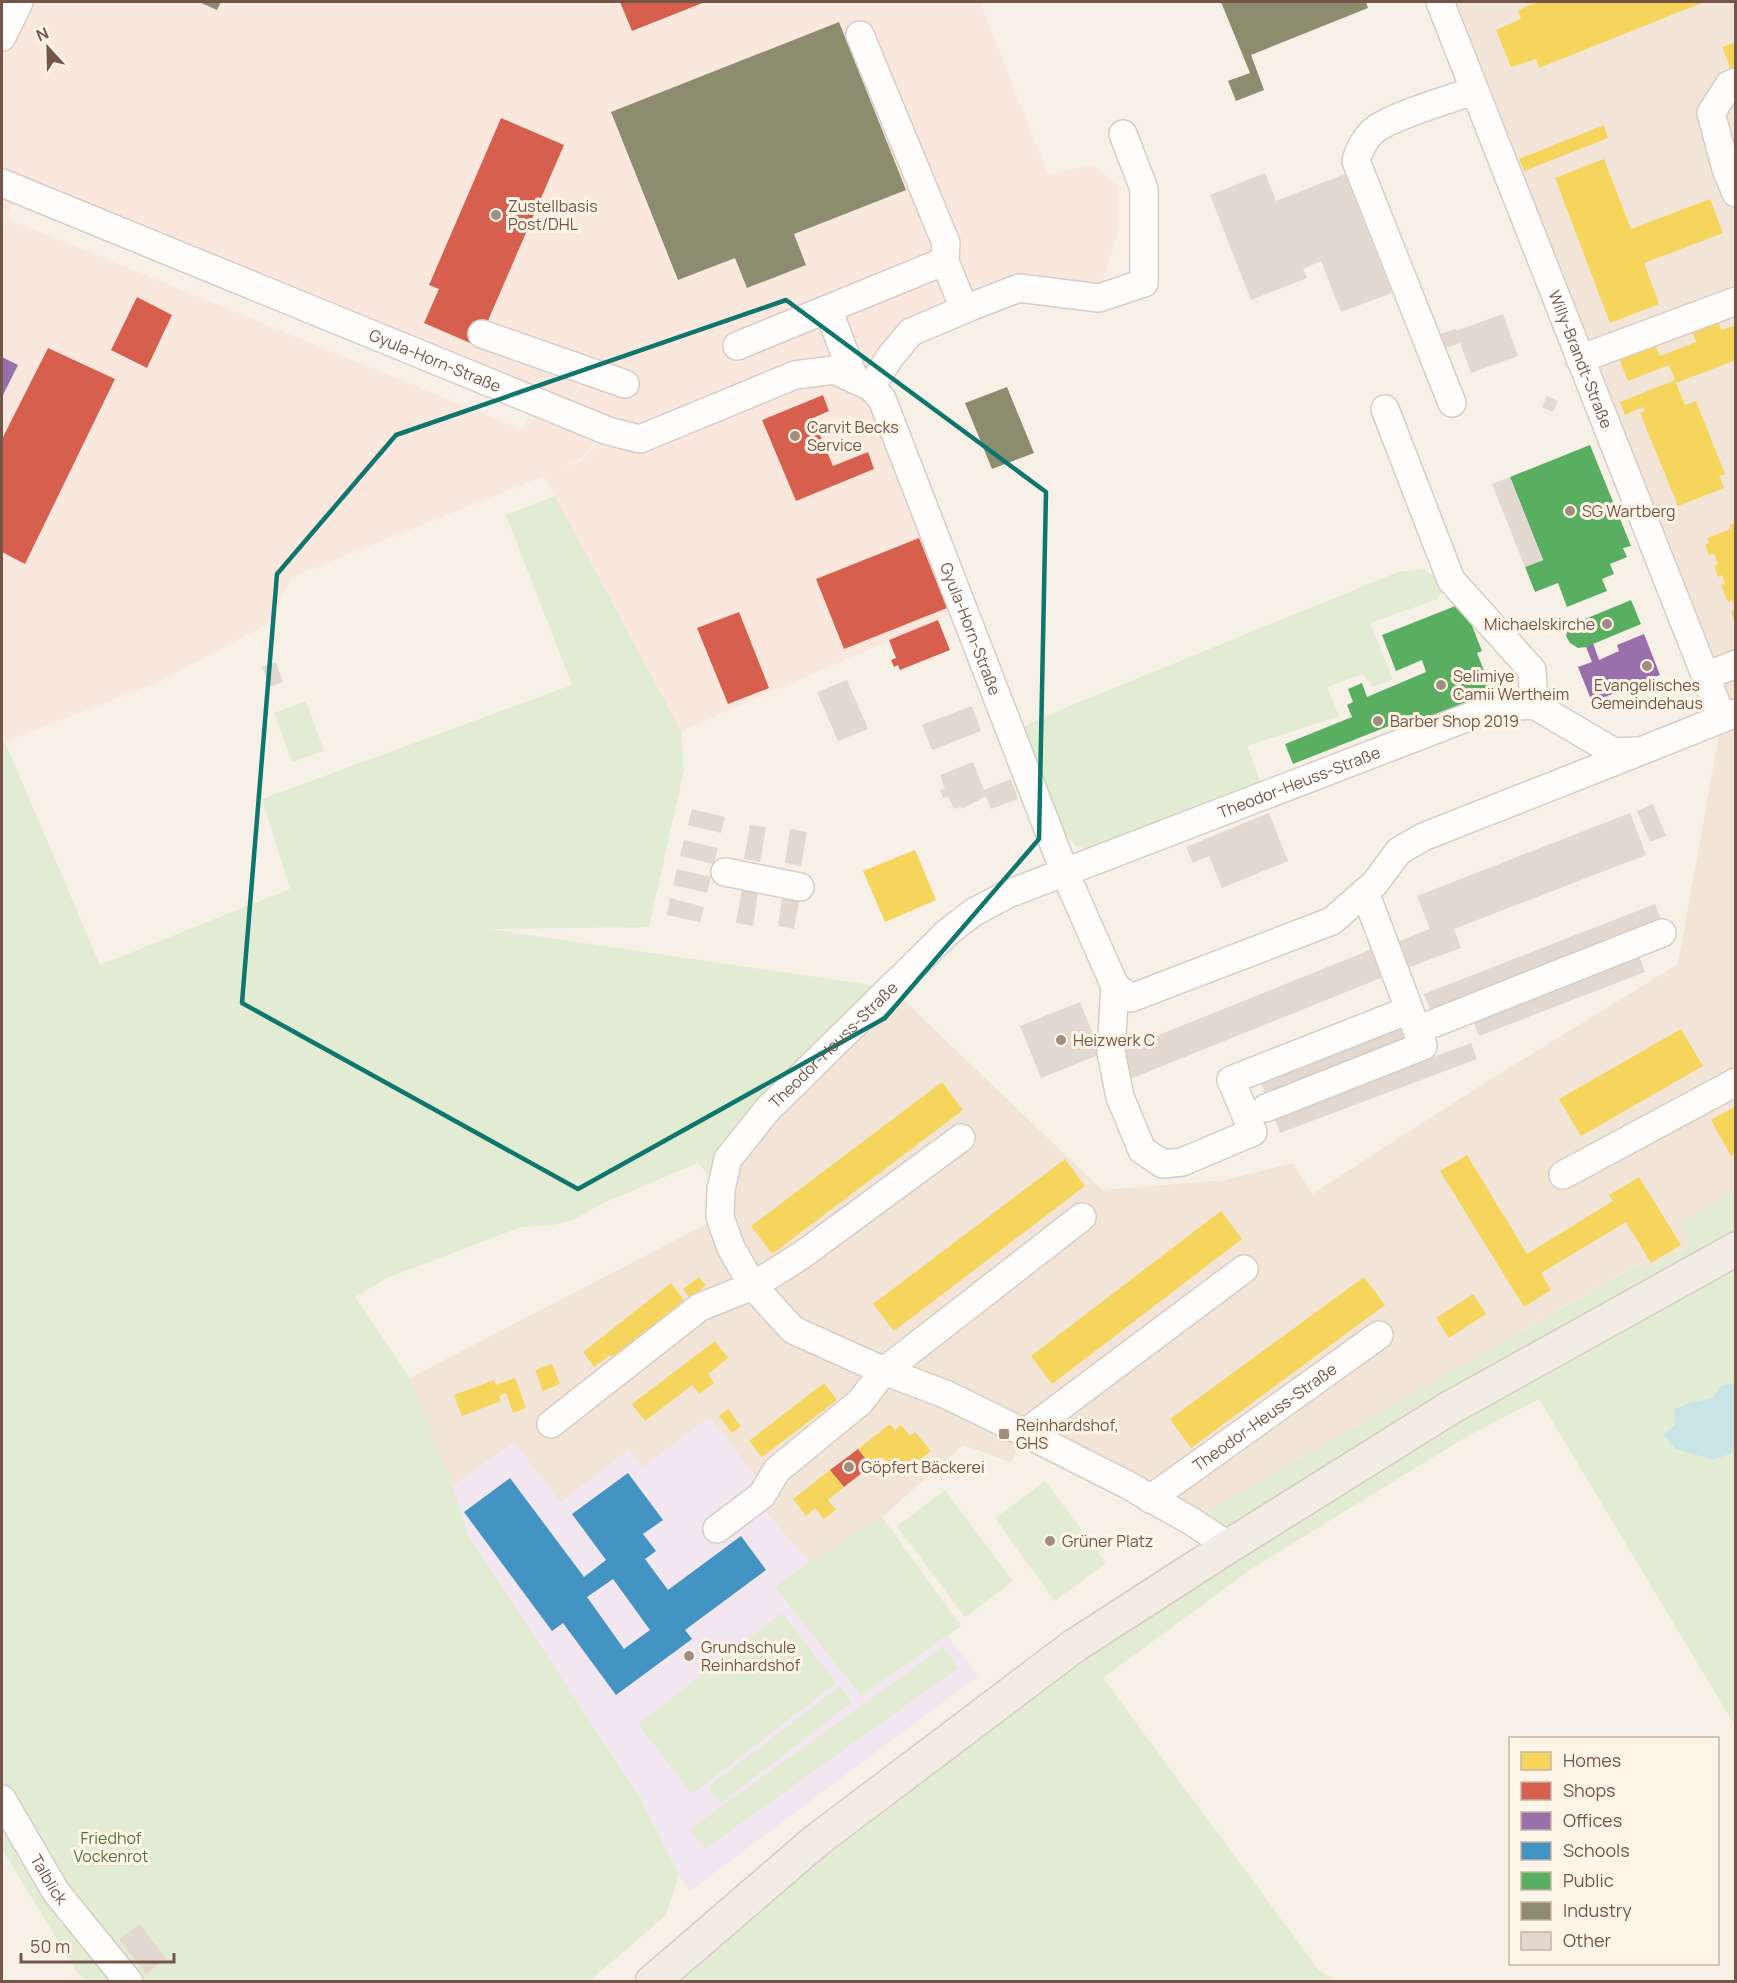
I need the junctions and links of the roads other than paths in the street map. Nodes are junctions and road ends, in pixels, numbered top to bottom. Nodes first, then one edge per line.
1 (18, 2) edge
2 (1443, 3) edge
3 (860, 35) dead end
4 (2, 37) edge
5 (1736, 82) edge
6 (1474, 90) junction
7 (1123, 134) dead end
8 (2, 183) edge
9 (1736, 193) edge
10 (945, 261) junction
11 (1736, 301) edge
12 (828, 309) junction
13 (964, 309) junction
14 (482, 334) dead end
15 (737, 346) dead end
16 (1580, 359) junction
17 (863, 382) junction
18 (625, 384) dead end
19 (1452, 403) dead end
20 (1384, 410) dead end
21 (1736, 664) edge
22 (1706, 676) junction
23 (1534, 705) junction
24 (1729, 716) edge
25 (1641, 751) junction
26 (725, 872) dead end
27 (1065, 873) junction
28 (800, 887) dead end
29 (1365, 892) junction
30 (1662, 933) dead end
31 (1114, 986) junction
32 (1413, 1020) junction
33 (1736, 1082) edge
34 (1266, 1108) dead end
35 (961, 1138) dead end
36 (1563, 1175) dead end
37 (1082, 1217) dead end
38 (1736, 1249) edge
39 (1244, 1269) dead end
40 (753, 1286) junction
41 (1379, 1335) dead end
42 (884, 1371) junction
43 (551, 1424) dead end
44 (1025, 1433) junction
45 (1150, 1499) junction
46 (717, 1528) dead end
47 (1229, 1546) junction
48 (2, 1799) edge
49 (129, 1982) edge
50 (652, 1982) edge

1 - 4 street
2 - 6 street, Willy-Brandt-Straße
3 - 10 street
5 - 9 street
6 - 16 street, Willy-Brandt-Straße
6 - 19 street
7 - 13 street
8 - 17 street, Gyula-Horn-Straße
10 - 12 street
10 - 13 street
11 - 16 street
12 - 15 street
12 - 17 street
13 - 17 street
14 - 18 street
16 - 22 street, Willy-Brandt-Straße
17 - 27 street, Gyula-Horn-Straße
20 - 23 street
21 - 22 street
22 - 24 street, Willy-Brandt-Straße
23 - 25 street
23 - 27 street, Theodor-Heuss-Straße
24 - 25 street
25 - 29 street
26 - 28 street
27 - 31 street
27 - 40 street, Theodor-Heuss-Straße
29 - 31 street
29 - 32 street
30 - 32 street
31 - 32 street
32 - 34 street
33 - 36 street
35 - 40 street
37 - 42 street
38 - 47 main road
39 - 44 street
40 - 42 street, Theodor-Heuss-Straße
40 - 43 street
41 - 45 street, Theodor-Heuss-Straße
42 - 44 street, Theodor-Heuss-Straße
42 - 46 street
44 - 45 street, Theodor-Heuss-Straße
45 - 47 street, Theodor-Heuss-Straße
47 - 50 main road
48 - 49 street, Talblick

